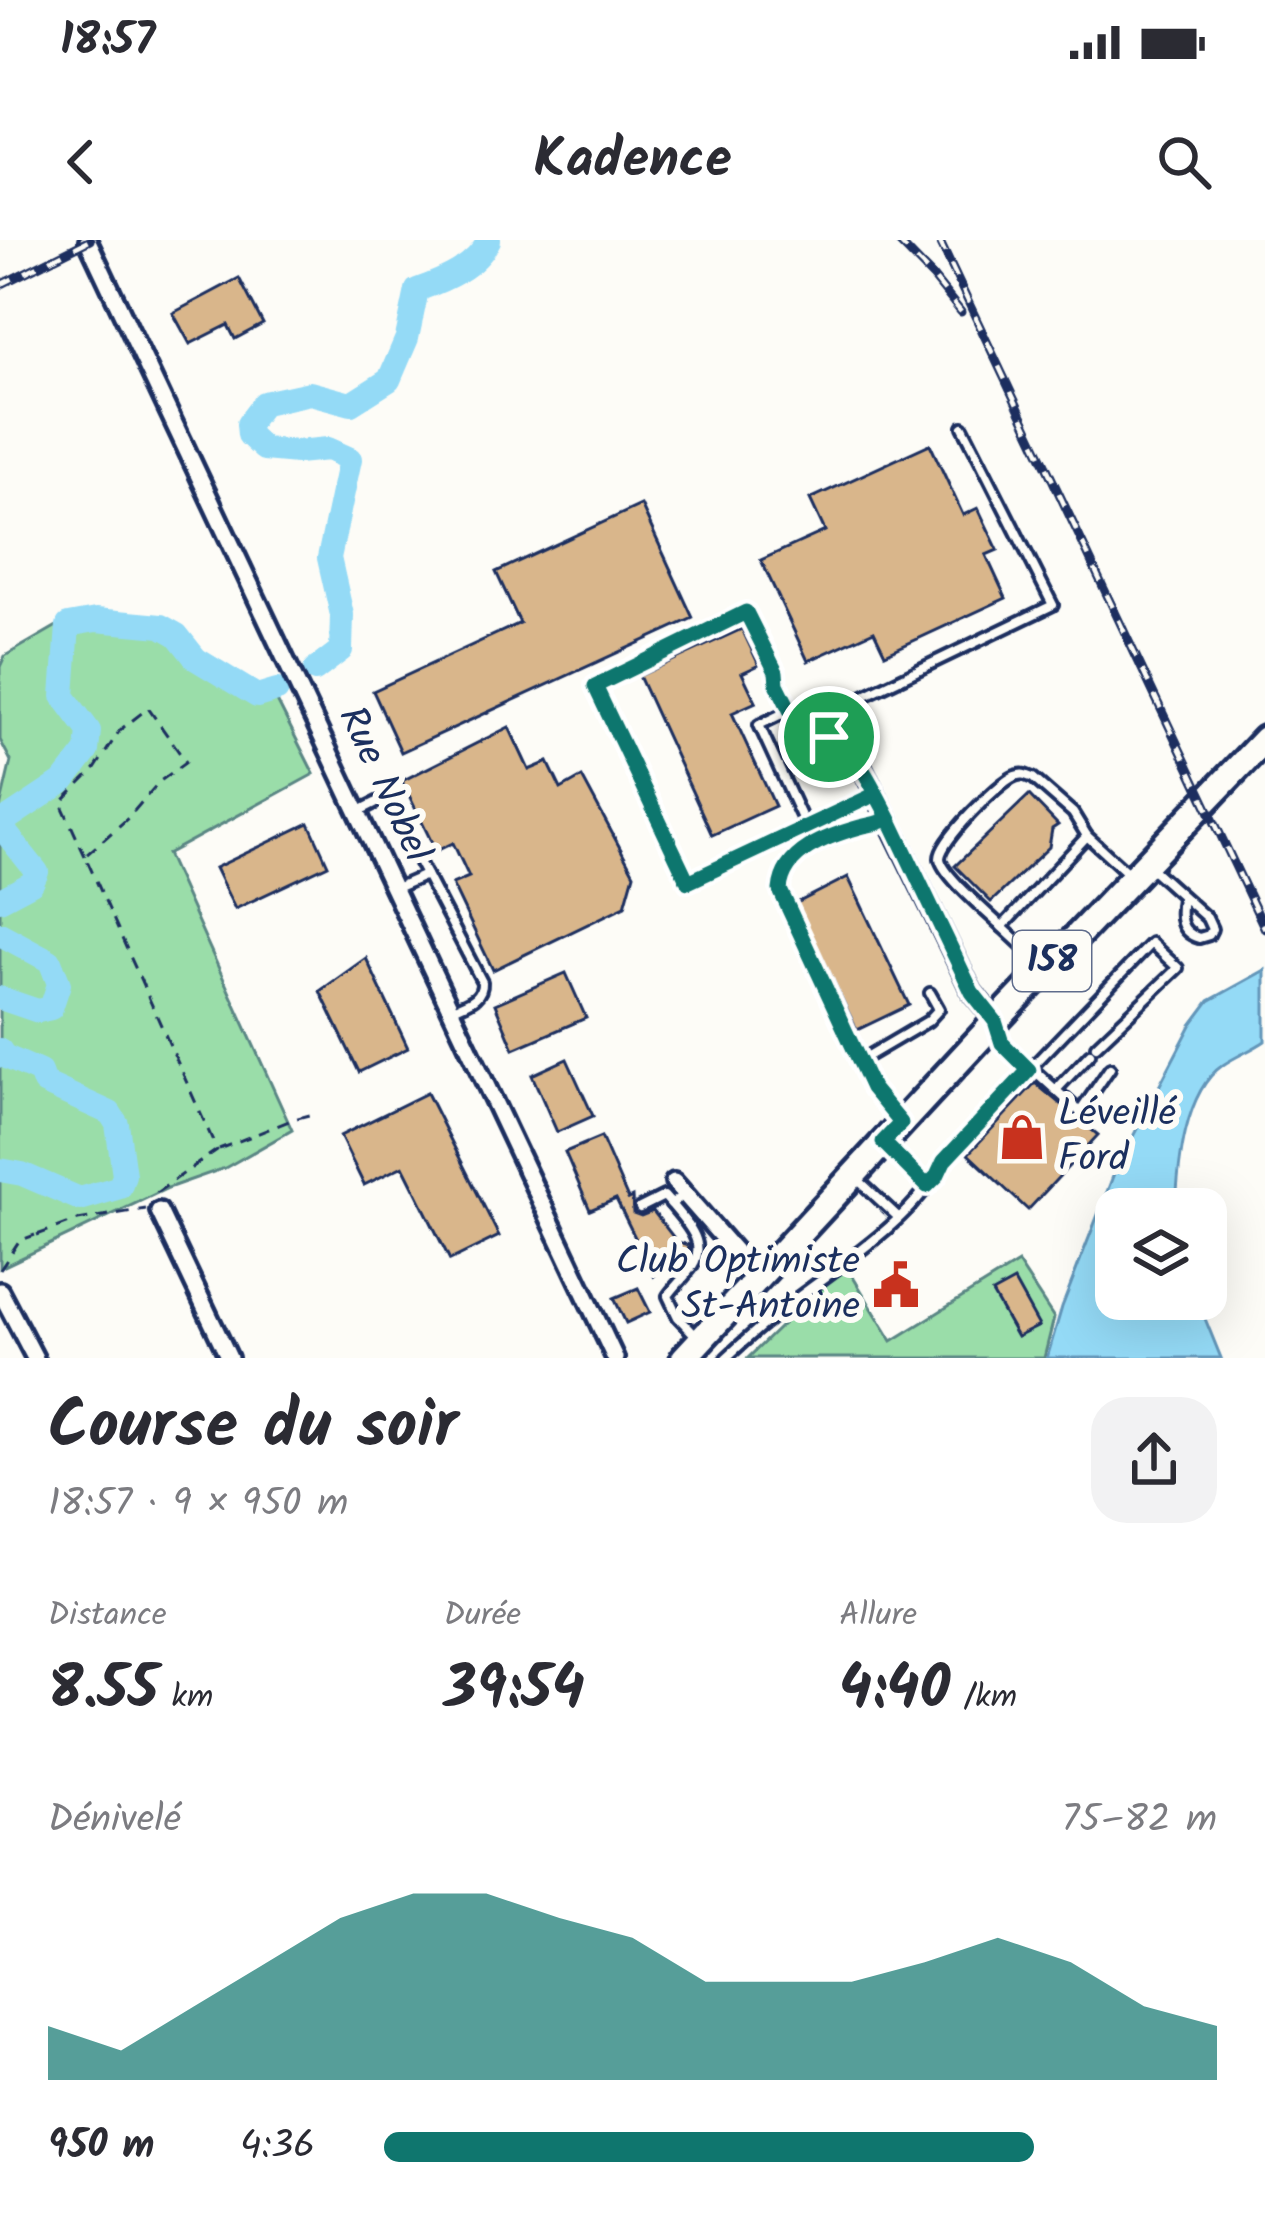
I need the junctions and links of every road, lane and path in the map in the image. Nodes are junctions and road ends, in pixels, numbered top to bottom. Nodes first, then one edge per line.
1 (88, 240) edge
2 (963, 427) dead end
3 (790, 710) junction
4 (829, 737) junction
5 (1265, 739) edge
6 (876, 794) junction
7 (359, 811) junction
8 (889, 818) junction
9 (806, 827) junction
10 (1087, 836) junction
11 (85, 856) junction
12 (1139, 870) junction
13 (425, 875) junction
14 (395, 889) junction
15 (1182, 898) junction
16 (1002, 927) junction
17 (1046, 968) junction
18 (930, 993) dead end
19 (452, 1010) junction
20 (995, 1021) junction
21 (860, 1061) junction
22 (1110, 1068) dead end
23 (1029, 1070) junction
24 (1056, 1090) junction
25 (316, 1113) dead end
26 (901, 1123) junction
27 (883, 1142) junction
28 (217, 1150) junction
29 (853, 1175) junction
30 (927, 1186) junction
31 (676, 1193) junction
32 (640, 1208) dead end
33 (159, 1211) junction
34 (898, 1217) junction
35 (0, 1270) edge
36 (758, 1278) junction
37 (0, 1291) edge
38 (692, 1349) edge
39 (35, 1358) edge
40 (229, 1358) edge
41 (615, 1358) edge
42 (726, 1358) edge

1 - 7 street, Rue Nobel
2 - 4 lane
3 - 4 lane
3 - 9 lane
3 - 9 lane
4 - 6 street
5 - 12 main road, 158
6 - 8 street
6 - 9 lane
7 - 13 lane
7 - 14 street, Rue Nobel
8 - 20 street
8 - 21 lane
10 - 12 lane
10 - 16 lane
10 - 16 lane
11 - 11 path
11 - 28 path
12 - 15 lane
12 - 17 main road, 158
13 - 14 lane
13 - 19 lane
14 - 19 street, Rue Nobel
15 - 15 lane
16 - 17 lane
17 - 20 main road, 158
18 - 21 lane
19 - 41 street, Rue Nobel
20 - 23 lane
20 - 26 main road, 158
21 - 26 lane
22 - 24 lane
23 - 24 lane
23 - 24 lane
23 - 30 lane
25 - 28 path
26 - 27 main road, 158
27 - 29 main road, 158
27 - 30 lane
28 - 33 path
29 - 34 lane
29 - 36 main road, 158
30 - 34 lane
31 - 32 lane
31 - 36 street
31 - 38 lane
33 - 35 path
33 - 40 street
34 - 42 lane
36 - 38 main road, 158
37 - 39 street

